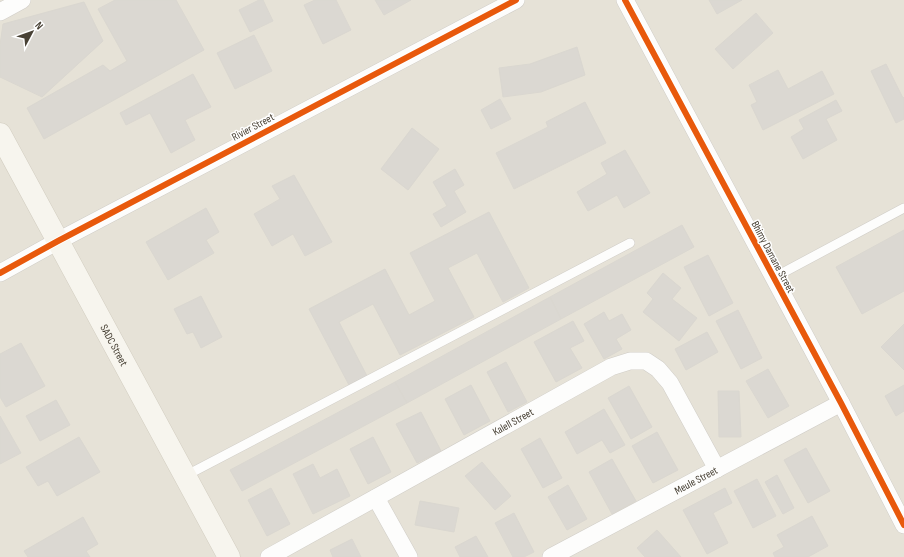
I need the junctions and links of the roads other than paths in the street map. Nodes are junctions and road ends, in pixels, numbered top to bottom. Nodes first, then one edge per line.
1 (22, 0) edge
2 (516, 0) edge
3 (625, 0) edge
4 (0, 12) edge
5 (0, 134) edge
6 (904, 208) edge
7 (58, 241) junction
8 (630, 243) dead end
9 (0, 273) edge
10 (773, 278) junction
11 (841, 403) junction
12 (717, 469) junction
13 (185, 476) junction
14 (376, 498) junction
15 (904, 525) edge
16 (229, 557) edge
17 (269, 557) edge
18 (409, 557) edge
19 (551, 557) edge

1 - 4 street
2 - 7 street, Rivier Street
3 - 10 street, Bhimy Damane Street
5 - 7 street, SADC Street
6 - 10 lane
7 - 9 street, Rivier Street
7 - 13 street, SADC Street
8 - 13 lane
10 - 11 street, Bhimy Damane Street
11 - 12 street, Meule Street
11 - 15 street, Bhimy Damane Street
12 - 14 street, Kalell Street
12 - 19 street, Meule Street
13 - 16 street, SADC Street
14 - 17 street, Kalell Street
14 - 18 street

